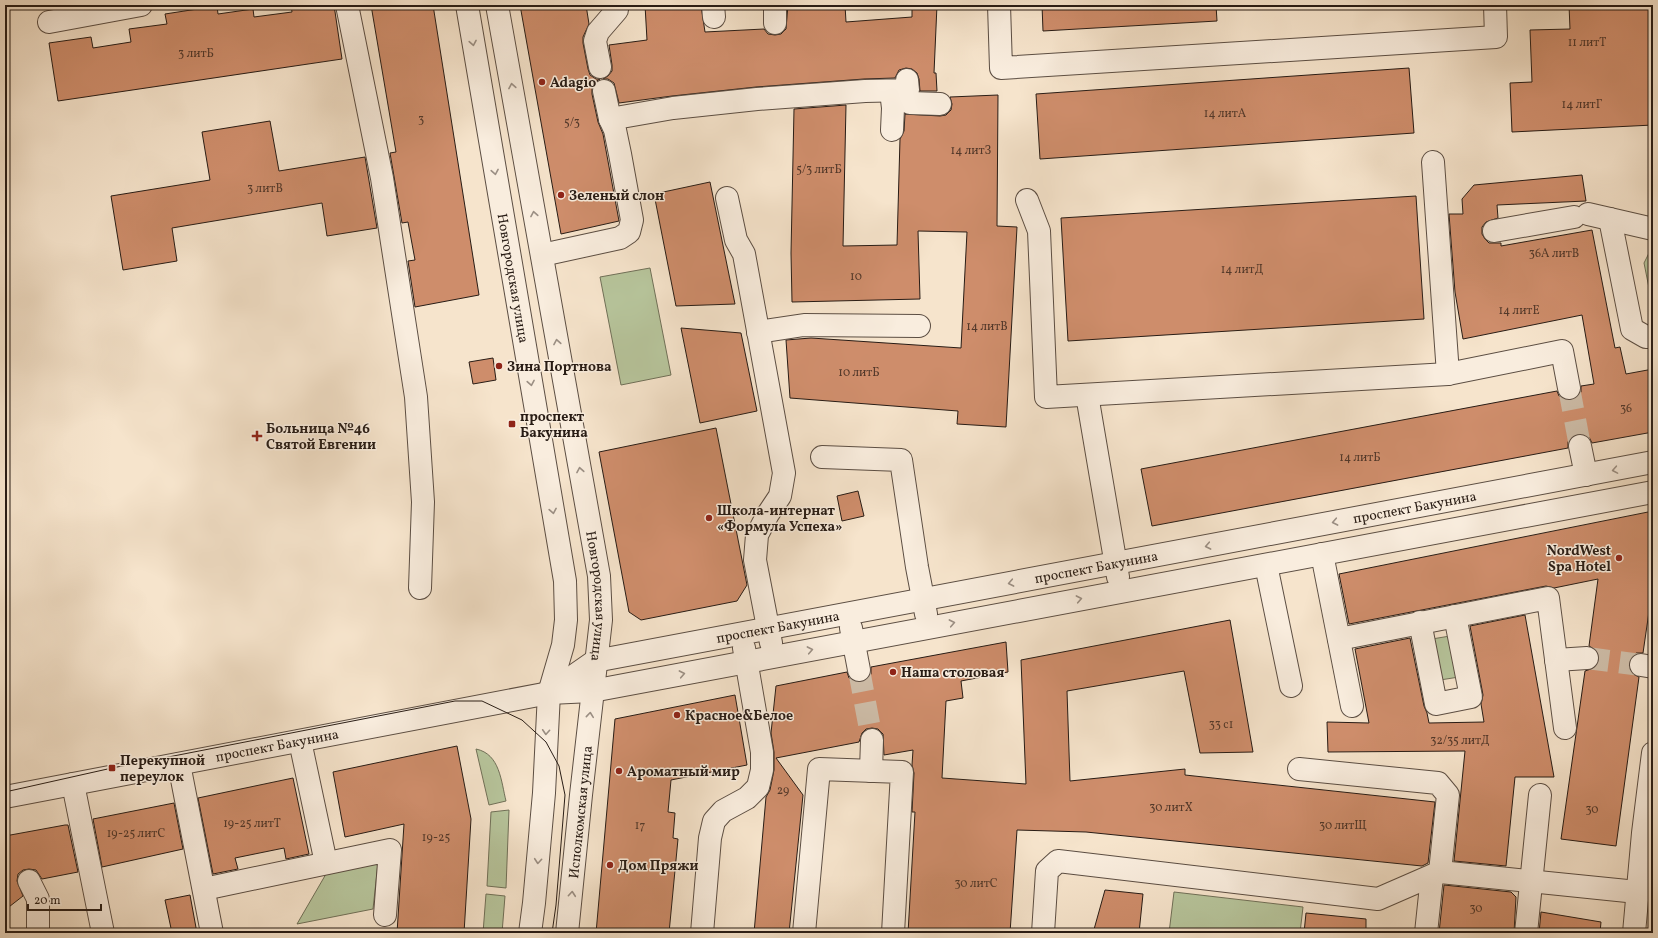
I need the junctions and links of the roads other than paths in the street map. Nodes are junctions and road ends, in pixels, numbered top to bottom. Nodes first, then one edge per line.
1 (141, 5) edge
2 (347, 5) edge
3 (466, 5) edge
4 (497, 5) edge
5 (999, 5) edge
6 (1495, 5) edge
7 (617, 10) dead end
8 (49, 22) dead end
9 (600, 67) dead end
10 (899, 86) junction
11 (604, 91) dead end
12 (940, 104) dead end
13 (610, 118) junction
14 (892, 130) dead end
15 (1433, 162) dead end
16 (727, 198) dead end
17 (1027, 200) dead end
18 (1610, 219) junction
19 (1653, 229) edge
20 (1494, 231) dead end
21 (542, 255) junction
22 (919, 326) dead end
23 (758, 332) junction
24 (1653, 336) edge
25 (1448, 374) junction
26 (1569, 388) tunnel mouth
27 (1087, 395) junction
28 (1580, 446) tunnel mouth
29 (822, 457) dead end
30 (1653, 462) edge
31 (1586, 475) junction
32 (1653, 492) edge
33 (1322, 554) junction
34 (1115, 563) junction
35 (1266, 565) junction
36 (420, 588) dead end
37 (1120, 592) junction
38 (923, 599) junction
39 (848, 613) junction
40 (1455, 616) junction
41 (1420, 622) junction
42 (928, 627) junction
43 (768, 628) junction
44 (741, 633) junction
45 (1339, 639) junction
46 (854, 642) junction
47 (774, 657) junction
48 (1587, 658) tunnel mouth
49 (1556, 660) junction
50 (596, 661) junction
51 (746, 662) junction
52 (859, 670) tunnel mouth
53 (1291, 686) dead end
54 (592, 691) junction
55 (549, 693) junction
56 (1352, 706) dead end
57 (1565, 728) dead end
58 (872, 740) tunnel mouth
59 (300, 741) junction
60 (1653, 753) edge
61 (180, 764) junction
62 (1299, 769) dead end
63 (871, 771) junction
64 (73, 784) junction
65 (1540, 795) dead end
66 (5, 797) edge
67 (326, 863) junction
68 (1436, 874) junction
69 (29, 881) dead end
70 (1530, 881) junction
71 (204, 889) junction
72 (1637, 892) junction
73 (385, 915) dead end
74 (38, 933) edge
75 (103, 933) edge
76 (212, 933) edge
77 (530, 933) edge
78 (567, 933) edge
79 (702, 933) edge
80 (804, 933) edge
81 (893, 933) edge
82 (1043, 933) edge
83 (1426, 933) edge
84 (1526, 933) edge
85 (1634, 933) edge

1 - 8 street
2 - 36 street
3 -> 55 street, Новгородская улица
21 -> 4 street, Новгородская улица
5 - 6 street
7 - 9 street
10 - 12 street
10 - 13 street
10 - 14 street
11 - 13 street
13 - 21 street
15 - 25 street
16 - 23 street
17 - 27 street
18 - 19 street
18 - 20 street
18 - 24 street
50 -> 21 street, Новгородская улица
22 - 23 street
23 - 43 street
25 - 26 street
25 - 27 street
27 - 34 street
28 - 31 street
29 - 38 street
30 -> 31 street, проспект Бакунина
31 -> 34 street, проспект Бакунина
32 - 33 street, проспект Бакунина
33 - 35 street, проспект Бакунина
33 - 45 street
34 - 37 street
34 -> 38 street, проспект Бакунина
35 - 37 street, проспект Бакунина
35 - 53 street
42 -> 37 street, проспект Бакунина
38 - 39 street, проспект Бакунина
38 - 42 street
39 - 43 street, проспект Бакунина
39 - 46 street
40 - 41 street
40 - 41 street
40 - 49 street
41 - 45 street
42 - 46 street, проспект Бакунина
43 - 44 street, проспект Бакунина
43 - 47 street
44 - 50 street, проспект Бакунина
44 - 51 street
45 - 56 street
47 -> 46 street, проспект Бакунина
46 - 52 street
47 - 51 street, проспект Бакунина
48 - 49 street
49 - 57 street
50 - 54 street, Новгородская улица
50 - 55 street, проспект Бакунина
54 -> 51 street, проспект Бакунина
51 - 79 street
54 - 55 street, проспект Бакунина
78 -> 54 street, Исполкомская улица
55 - 59 street, проспект Бакунина
55 -> 77 street
58 - 63 street
59 - 61 street, проспект Бакунина
59 - 67 street
60 - 72 street
61 - 64 street, проспект Бакунина
61 - 71 street
62 - 68 street
63 - 80 street
63 - 81 street
64 - 66 street, проспект Бакунина
64 - 75 street
65 - 70 street
67 - 71 street
67 - 73 street
68 - 70 street
68 - 82 street
68 - 83 street
69 - 74 street
70 - 72 street
70 - 84 street
71 - 76 street
72 - 85 street

